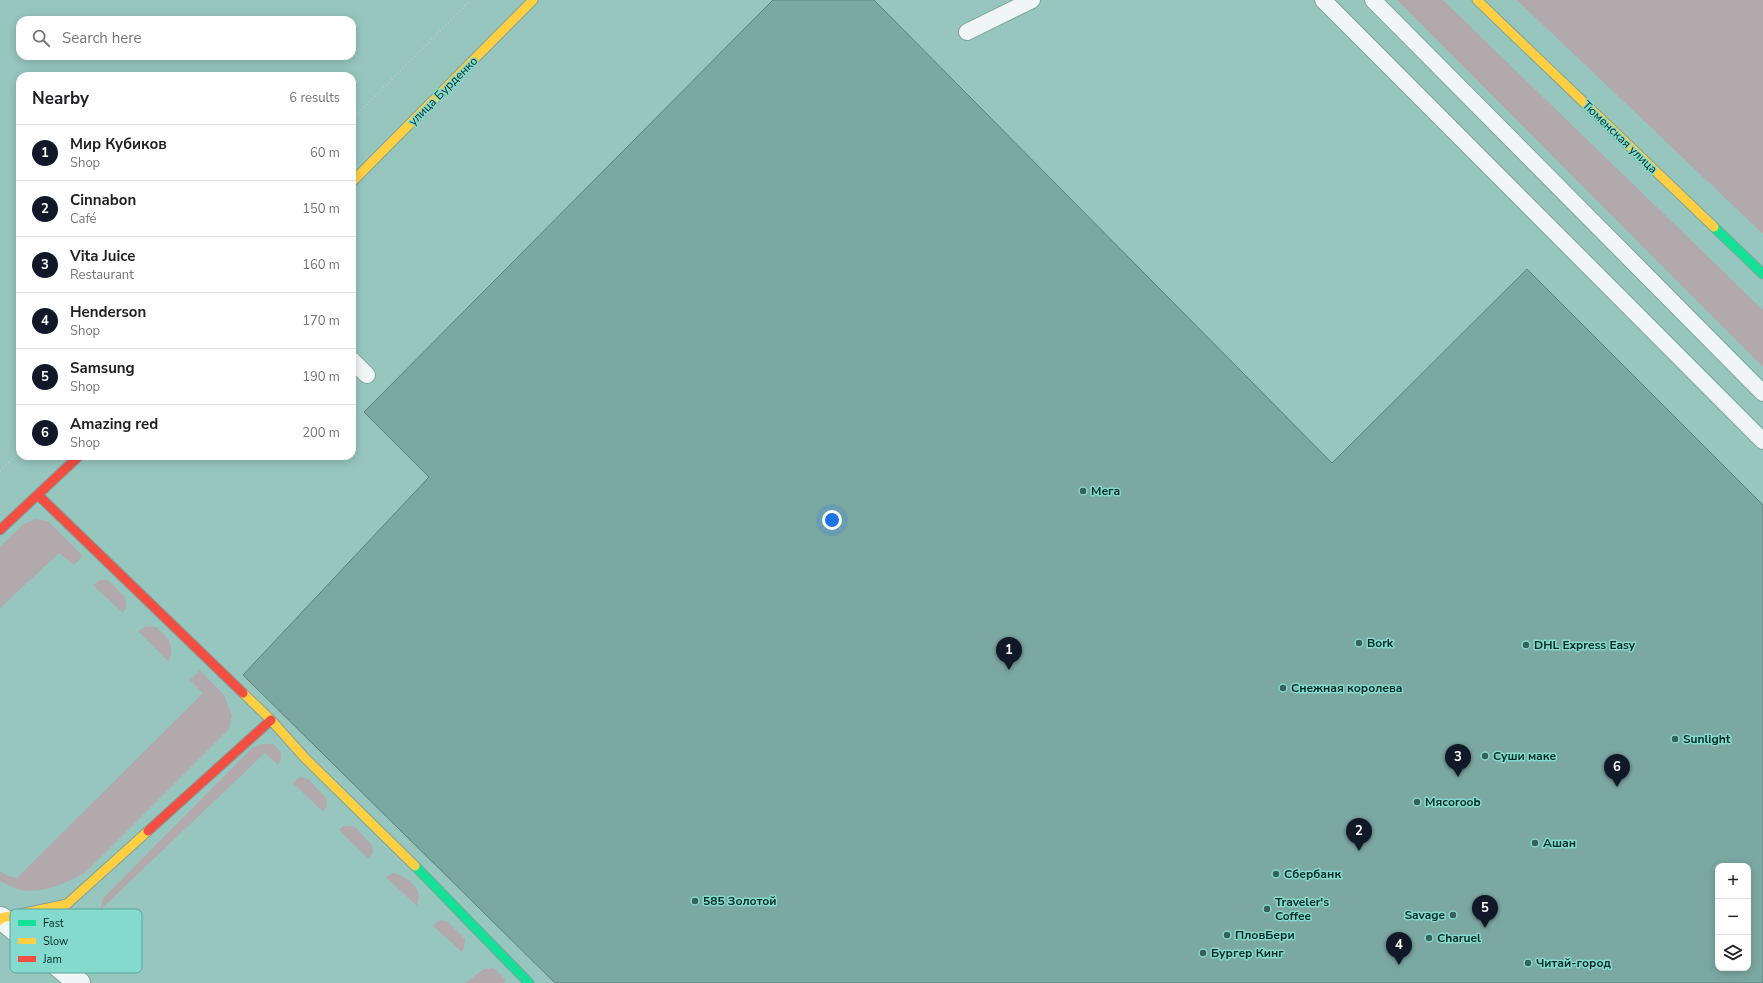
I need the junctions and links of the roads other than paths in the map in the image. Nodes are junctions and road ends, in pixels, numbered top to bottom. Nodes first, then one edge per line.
1 (533, 0) edge
2 (1032, 0) edge
3 (1323, 0) edge
4 (1373, 0) edge
5 (1477, 0) edge
6 (968, 32) dead end
7 (356, 178) edge
8 (1763, 274) edge
9 (356, 364) edge
10 (368, 376) dead end
11 (1763, 393) edge
12 (1763, 441) edge
13 (75, 460) edge
14 (38, 495) junction
15 (0, 530) edge
16 (275, 716) junction
17 (43, 909) edge
18 (10, 916) edge
19 (0, 918) edge
20 (10, 926) edge
21 (67, 973) edge
22 (79, 983) edge
23 (529, 983) edge

1 - 7 street, улица Бурденко
2 - 6 lane
3 - 12 lane
4 - 11 lane
5 - 8 street, Тюменская улица
9 - 10 lane
13 - 14 street
14 - 15 street
14 - 16 street
16 - 17 street
16 - 23 street
18 - 19 street
19 - 20 street
21 - 22 street

